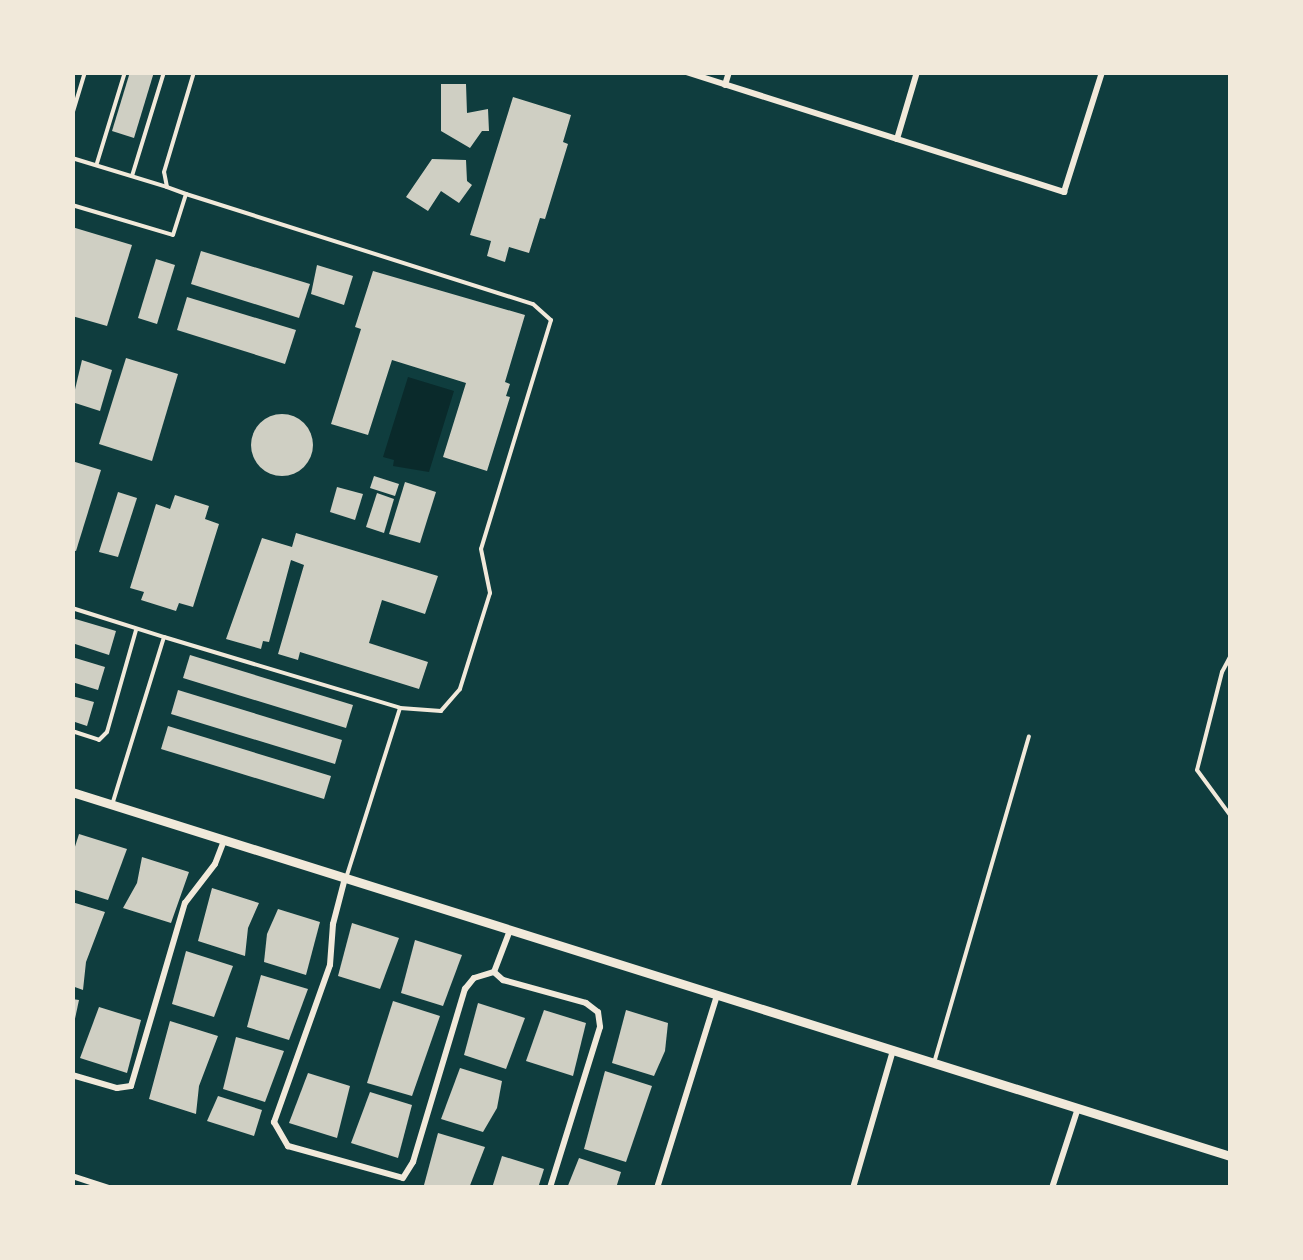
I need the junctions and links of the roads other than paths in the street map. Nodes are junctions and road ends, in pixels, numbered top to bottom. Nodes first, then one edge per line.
1 (86, 72) edge
2 (125, 72) edge
3 (164, 72) edge
4 (194, 72) edge
5 (686, 72) edge
6 (729, 72) edge
7 (917, 72) edge
8 (1102, 72) edge
9 (725, 85) junction
10 (72, 115) edge
11 (897, 139) junction
12 (72, 158) edge
13 (96, 165) junction
14 (132, 176) junction
15 (167, 187) junction
16 (186, 194) junction
17 (72, 205) edge
18 (72, 608) edge
19 (137, 628) junction
20 (164, 637) junction
21 (1230, 656) edge
22 (400, 708) junction
23 (72, 731) edge
24 (1028, 738) dead end
25 (72, 792) edge
26 (112, 805) junction
27 (1230, 815) edge
28 (224, 840) junction
29 (346, 878) junction
30 (510, 930) junction
31 (494, 972) junction
32 (717, 995) junction
33 (893, 1050) junction
34 (934, 1063) junction
35 (72, 1075) edge
36 (1078, 1108) junction
37 (1230, 1156) edge
38 (72, 1176) edge
39 (109, 1188) edge
40 (550, 1188) edge
41 (657, 1188) edge
42 (853, 1188) edge
43 (1052, 1188) edge

1 - 10 lane
2 - 13 lane
3 - 14 lane
4 - 15 lane
5 - 9 street
6 - 9 street
7 - 11 street
8 - 11 street
9 - 11 street
12 - 13 lane
13 - 14 lane
14 - 15 lane
15 - 16 lane
16 - 17 lane
16 - 22 lane
18 - 19 lane
19 - 20 lane
19 - 23 lane
20 - 22 lane
20 - 26 lane
21 - 27 lane
22 - 29 lane
24 - 34 lane
25 - 26 street
26 - 28 street
28 - 29 street
28 - 35 street
29 - 30 street
29 - 31 street
30 - 31 street
30 - 32 street
31 - 40 street
32 - 33 street
32 - 41 street
33 - 34 street
33 - 42 street
34 - 36 street
36 - 37 street
36 - 43 street
38 - 39 street

